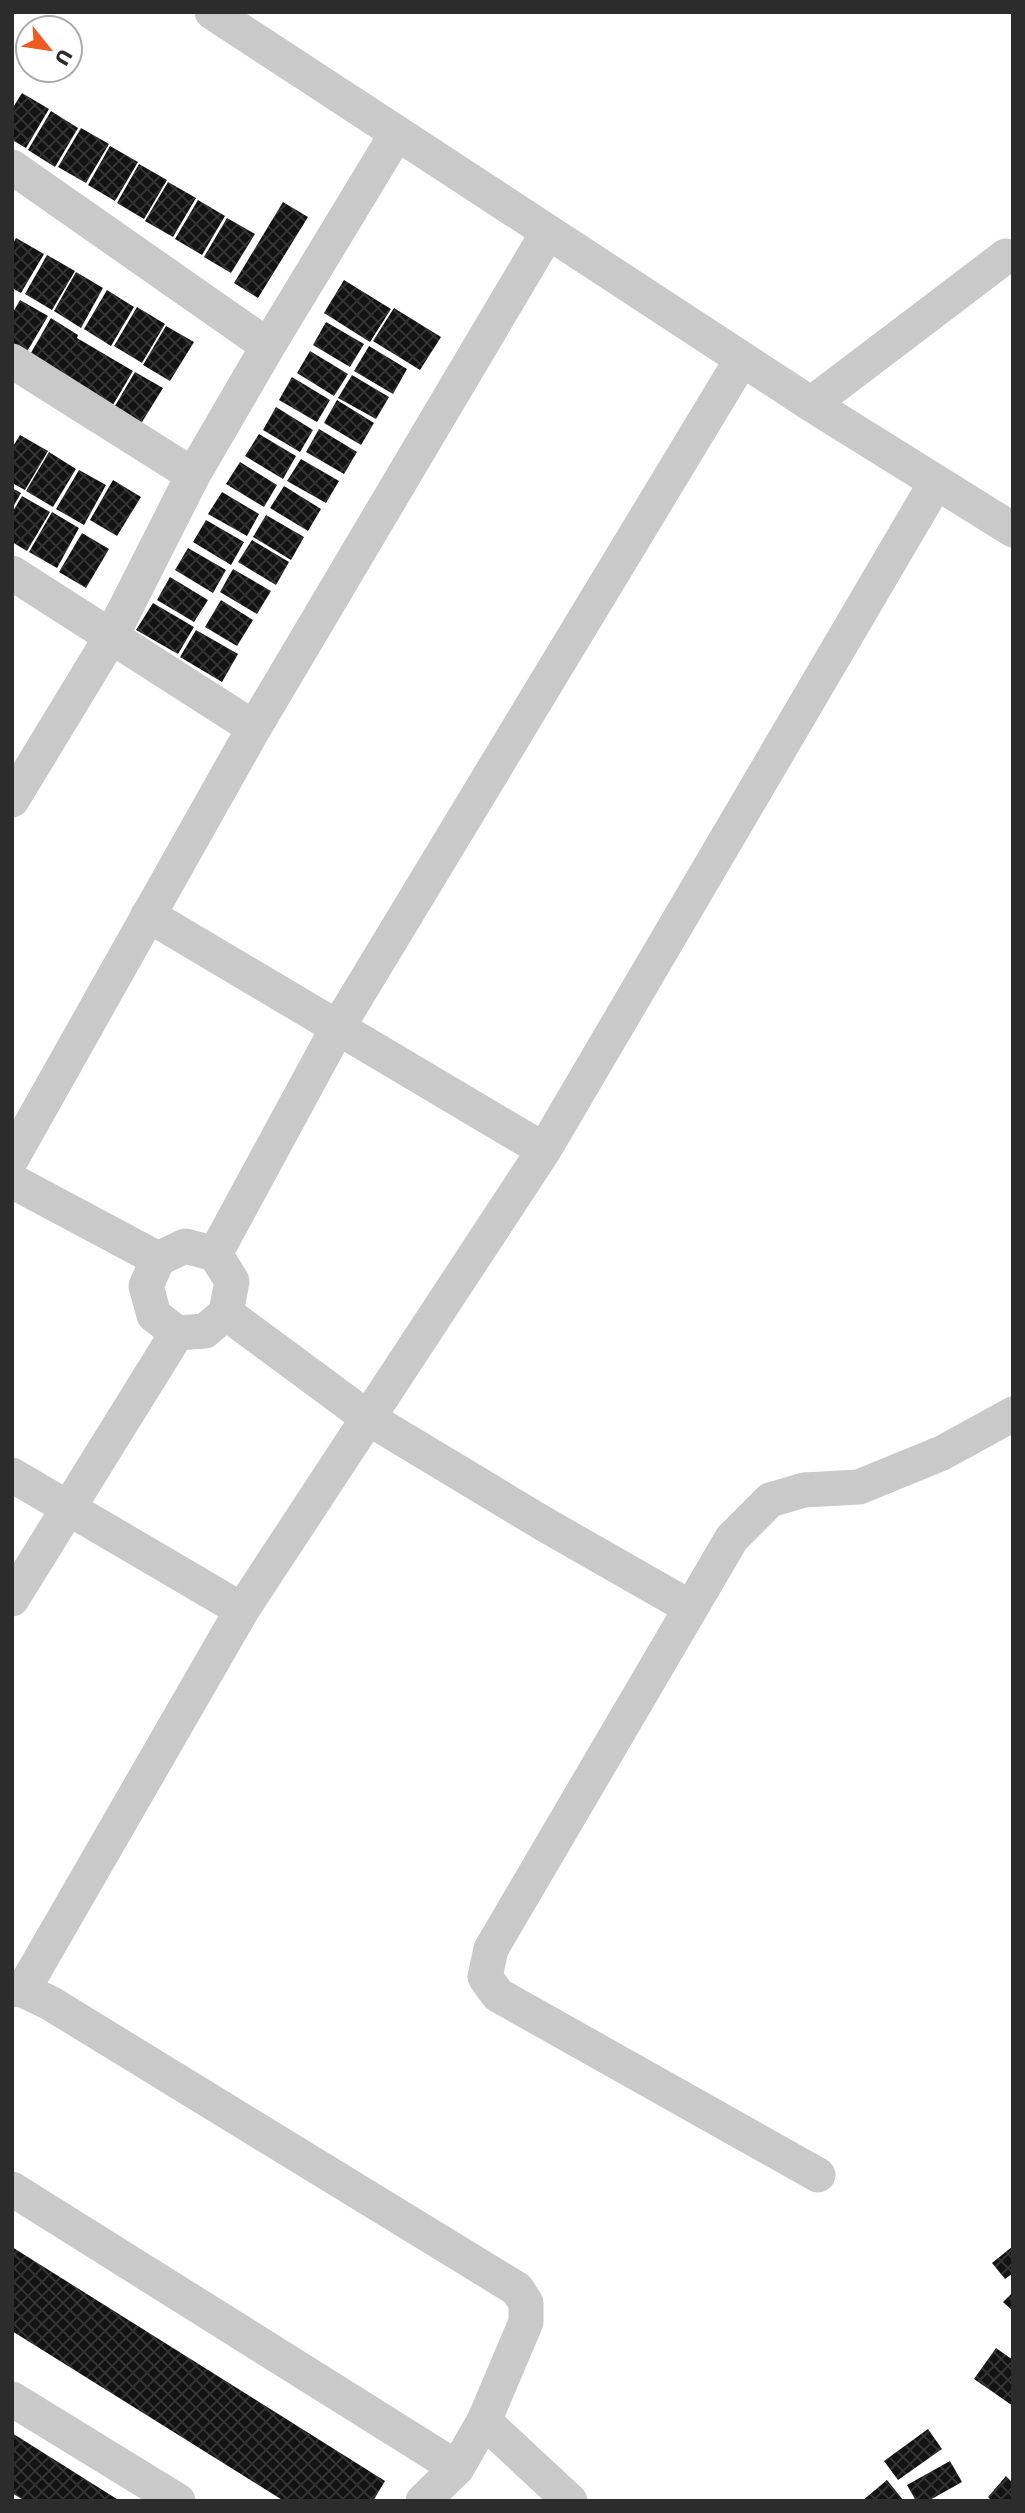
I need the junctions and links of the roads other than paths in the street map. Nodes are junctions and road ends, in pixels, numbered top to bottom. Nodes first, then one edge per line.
1 (212, 12) edge
2 (397, 133) junction
3 (12, 167) edge
4 (548, 232) junction
5 (1011, 251) edge
6 (268, 346) junction
7 (741, 359) junction
8 (12, 361) edge
9 (811, 404) junction
10 (193, 475) junction
11 (935, 484) junction
12 (1013, 530) edge
13 (12, 573) edge
14 (111, 637) junction
15 (254, 728) junction
16 (14, 795) edge
17 (148, 915) junction
18 (338, 1027) junction
19 (544, 1150) junction
20 (12, 1158) edge
21 (12, 1181) edge
22 (215, 1254) junction
23 (158, 1259) junction
24 (226, 1313) junction
25 (177, 1333) junction
26 (1013, 1414) edge
27 (368, 1418) junction
28 (12, 1475) edge
29 (69, 1508) junction
30 (12, 1599) edge
31 (691, 1608) junction
32 (242, 1610) junction
33 (18, 1990) edge
34 (818, 2175) dead end
35 (12, 2189) edge
36 (12, 2399) edge
37 (484, 2421) junction
38 (457, 2468) junction
39 (178, 2501) edge
40 (422, 2501) edge
41 (570, 2501) edge

1 - 2 street
2 - 4 street
2 - 6 street
3 - 6 street
4 - 7 street
4 - 15 street
5 - 9 street
6 - 10 street
7 - 9 street
7 - 18 street
8 - 10 street
9 - 11 street
10 - 14 street
11 - 12 street
11 - 19 street
13 - 14 street
14 - 15 street
14 - 16 street
15 - 17 street
17 - 18 street
17 - 20 street
18 - 19 street
18 - 22 street
19 - 27 street
21 - 23 street
22 - 23 street
22 - 24 street
23 - 25 street
24 - 25 street
24 - 27 street
25 - 29 street
26 - 31 street
27 - 31 street
27 - 32 street
28 - 29 street
29 - 30 street
29 - 32 street
31 - 34 street
32 - 33 street
33 - 37 street
35 - 38 street
36 - 39 street
37 - 38 street
37 - 41 street
38 - 40 street

